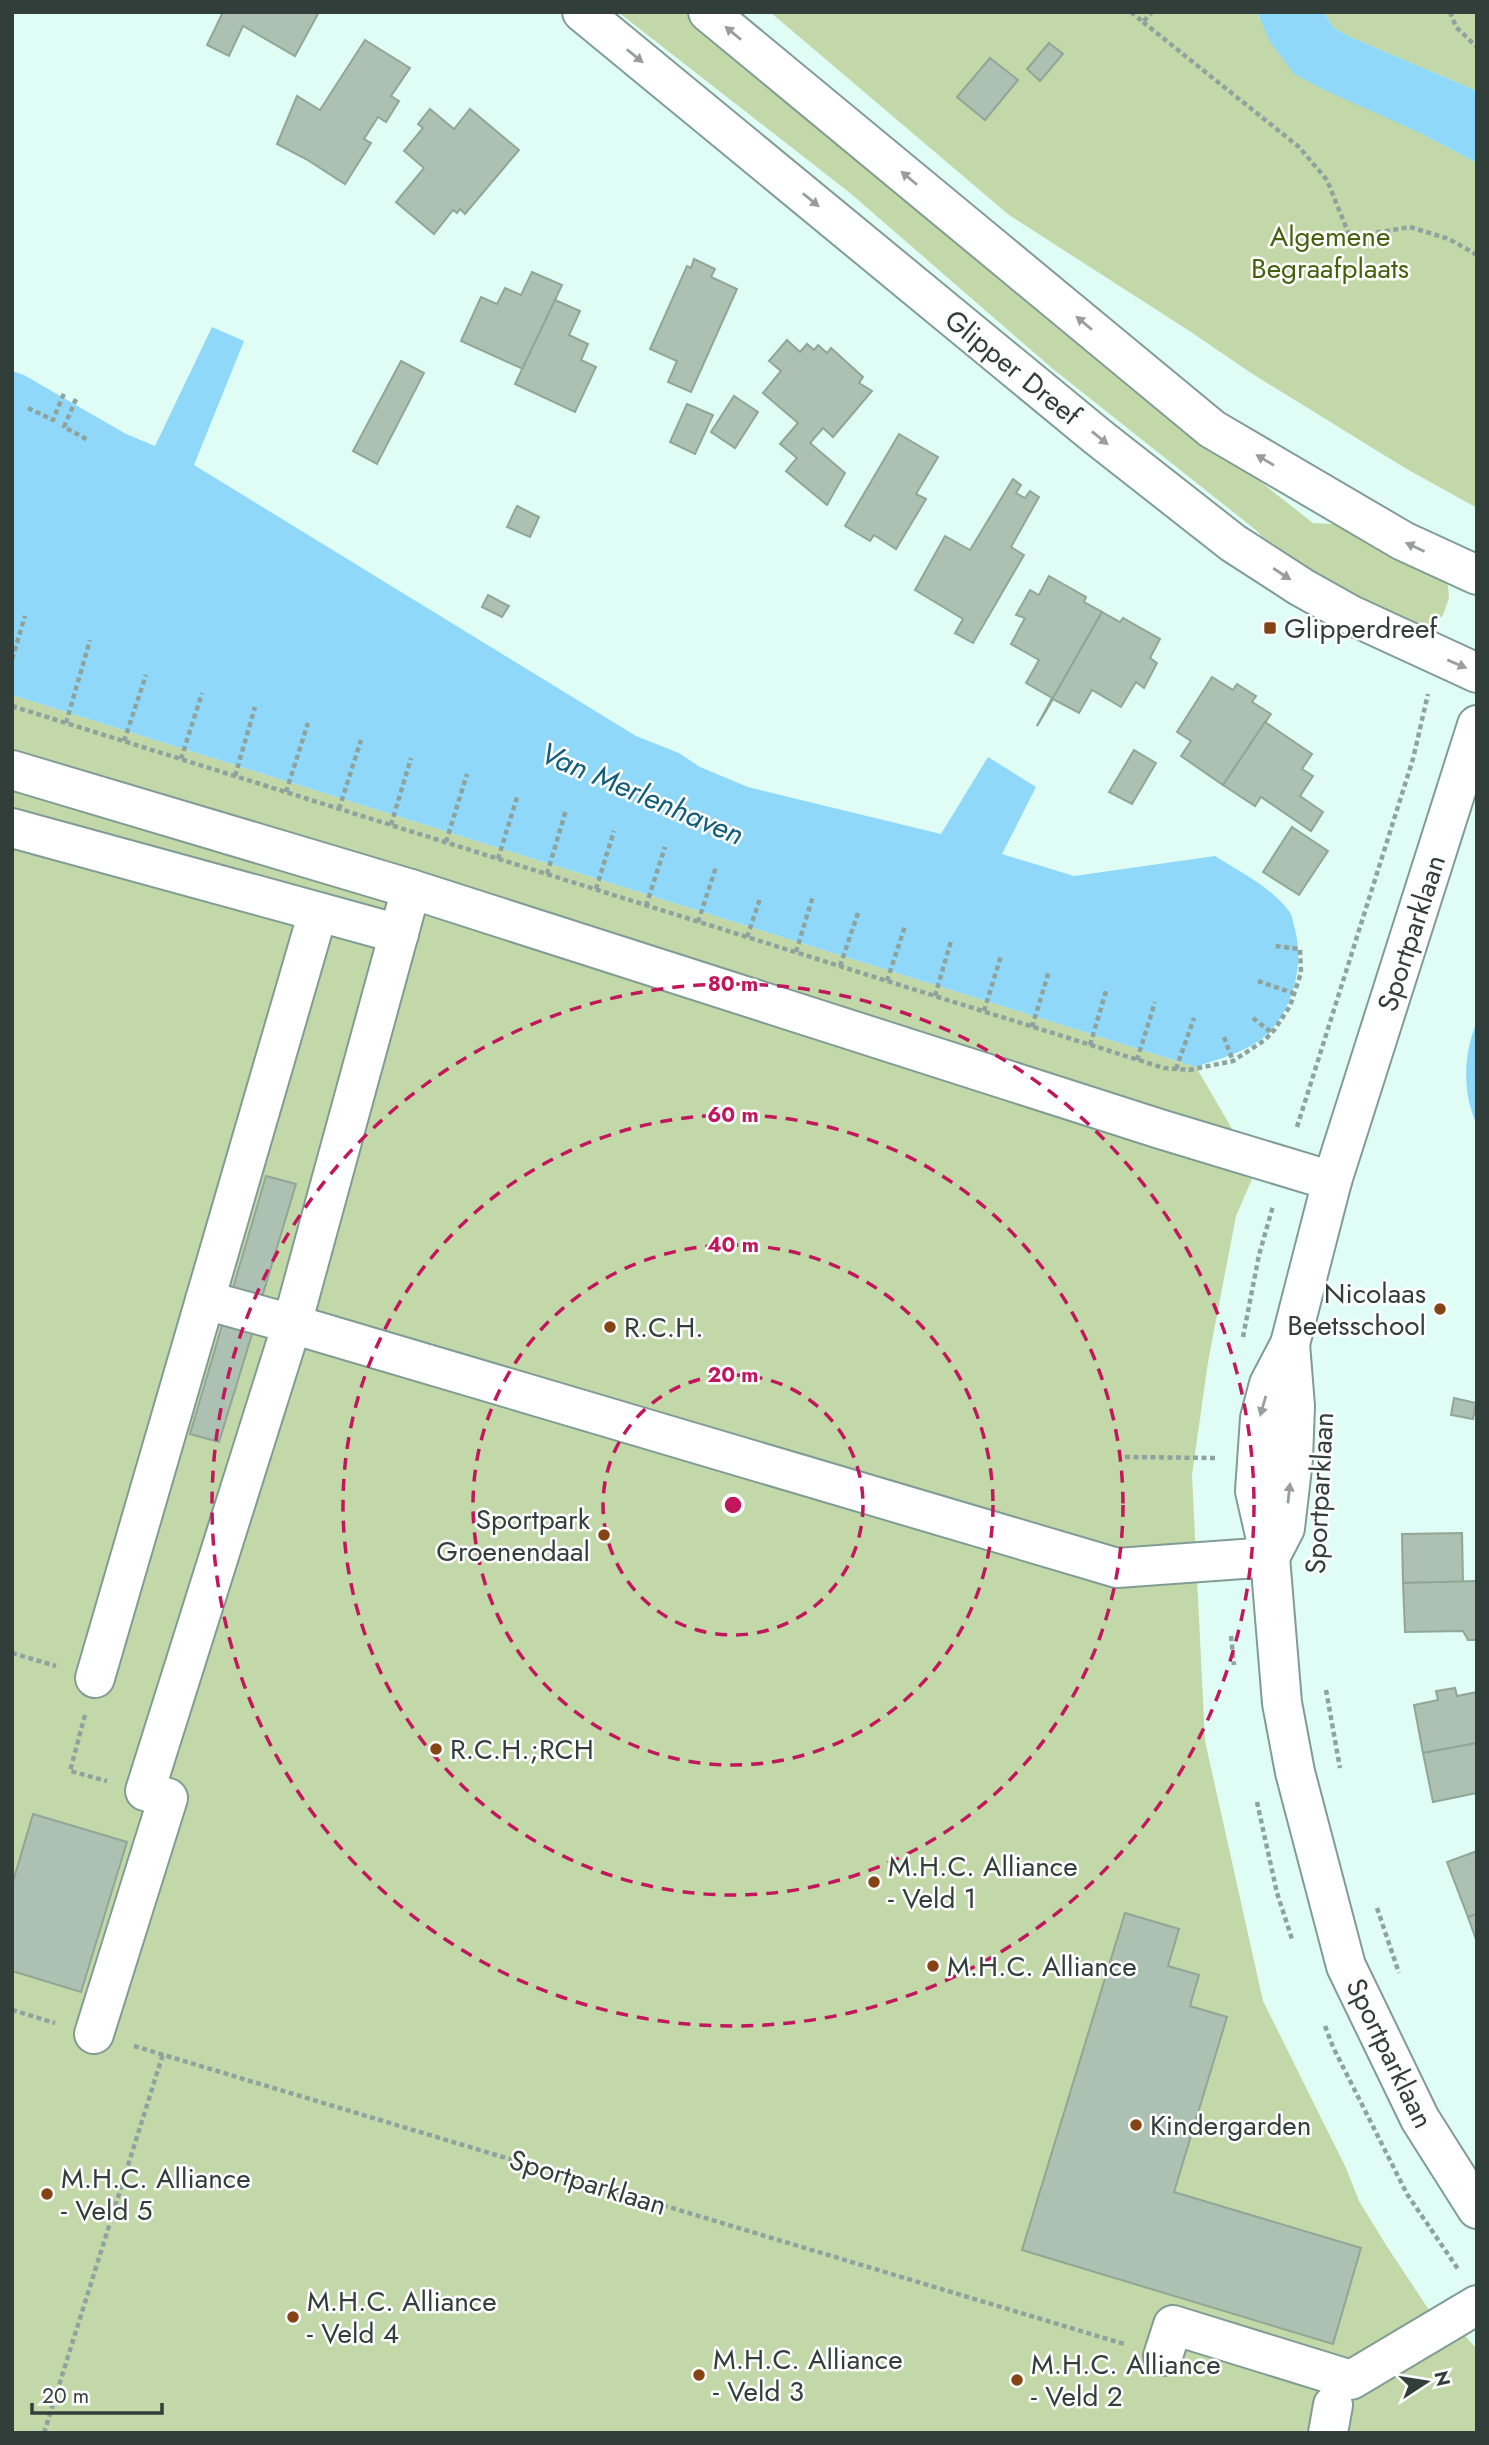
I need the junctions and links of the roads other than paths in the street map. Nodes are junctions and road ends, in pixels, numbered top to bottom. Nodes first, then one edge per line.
1 (582, 12) edge
2 (708, 12) edge
3 (1477, 575) edge
4 (1477, 673) edge
5 (1477, 725) edge
6 (12, 770) edge
7 (12, 828) edge
8 (411, 889) junction
9 (318, 912) junction
10 (398, 934) junction
11 (1332, 1181) junction
12 (205, 1300) junction
13 (292, 1324) junction
14 (1270, 1557) junction
15 (95, 1678) road end
16 (94, 2034) road end
17 (1477, 2209) edge
18 (1477, 2305) edge
19 (1163, 2356) road end

1 -> 4 street, Glipper Dreef
3 -> 2 street
5 - 11 street, Sportparklaan
6 - 8 street
7 - 9 street
8 - 10 street
8 - 11 street
9 - 10 street
9 - 12 street
10 - 13 street
11 - 14 street, Sportparklaan
12 - 13 street
12 - 15 street
13 - 14 street
13 - 16 street
14 - 17 street, Sportparklaan
18 - 19 street

